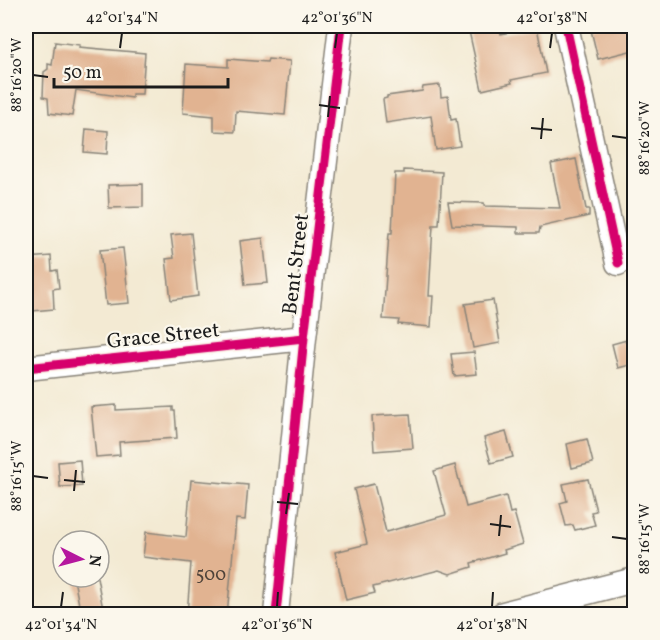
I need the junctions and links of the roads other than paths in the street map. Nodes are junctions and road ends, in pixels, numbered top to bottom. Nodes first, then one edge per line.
1 (340, 26) edge
2 (566, 26) edge
3 (618, 263) dead end
4 (304, 338) junction
5 (26, 368) edge
6 (634, 580) edge
7 (276, 615) edge
8 (503, 615) edge

1 - 4 street, Bent Street
2 - 3 street
4 - 5 street, Grace Street
4 - 7 street, Bent Street
6 - 8 street

